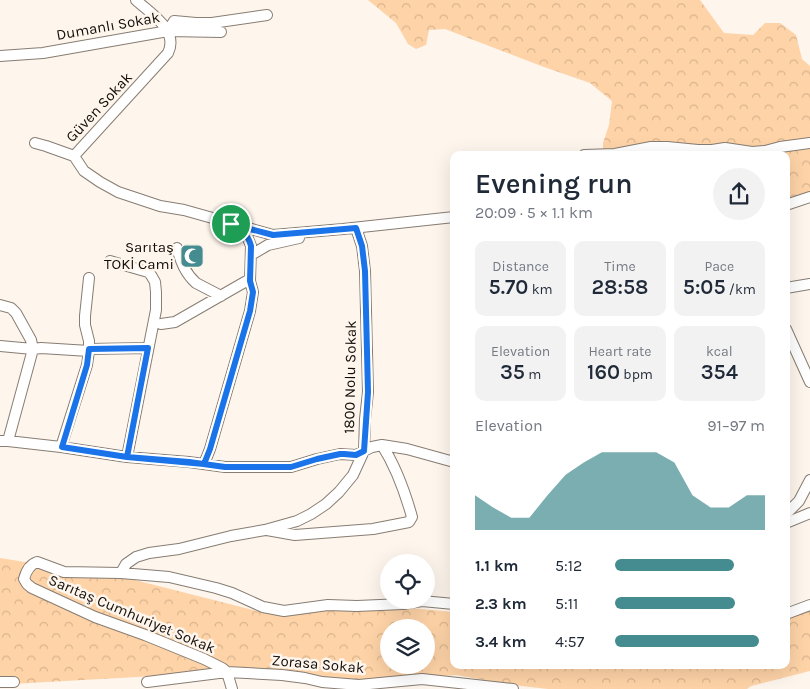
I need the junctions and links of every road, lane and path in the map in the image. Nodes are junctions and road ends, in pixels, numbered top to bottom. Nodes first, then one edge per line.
1 (136, 0) edge
2 (267, 14) dead end
3 (168, 31) junction
4 (221, 32) dead end
5 (0, 56) edge
6 (35, 143) dead end
7 (810, 143) edge
8 (630, 151) edge
9 (746, 151) edge
10 (768, 151) edge
11 (74, 156) junction
12 (810, 197) edge
13 (790, 204) edge
14 (810, 204) edge
15 (790, 205) edge
16 (450, 217) edge
17 (231, 224) junction
18 (356, 228) junction
19 (313, 232) junction
20 (177, 248) dead end
21 (251, 255) junction
22 (110, 261) dead end
23 (89, 278) dead end
24 (250, 279) junction
25 (810, 284) edge
26 (790, 287) edge
27 (221, 296) junction
28 (0, 305) edge
29 (161, 324) dead end
30 (790, 339) edge
31 (0, 346) edge
32 (148, 348) junction
33 (33, 349) junction
34 (89, 350) junction
35 (810, 382) edge
36 (4, 441) edge
37 (382, 445) junction
38 (62, 447) junction
39 (364, 451) junction
40 (127, 457) junction
41 (450, 461) edge
42 (204, 464) junction
43 (810, 480) edge
44 (790, 510) edge
45 (810, 514) edge
46 (790, 522) edge
47 (265, 530) junction
48 (121, 573) junction
49 (450, 604) edge
50 (810, 605) edge
51 (790, 612) edge
52 (227, 672) junction
53 (0, 682) edge
54 (14, 682) dead end
55 (147, 682) dead end
56 (331, 686) edge
57 (232, 689) edge
58 (514, 689) edge

1 - 3 street
2 - 3 street
3 - 4 street, Dumanlı Sokak
3 - 5 street, Dumanlı Sokak
3 - 11 street, Güven Sokak
6 - 11 street
7 - 10 street
8 - 9 street
11 - 17 street, Güven Sokak
12 - 13 street
14 - 15 street
16 - 18 street, Güven Sokak
17 - 19 street, Güven Sokak
17 - 21 street
18 - 19 street, Güven Sokak
18 - 39 street, 1800 Nolu Sokak
19 - 21 street
20 - 27 street
21 - 24 street
22 - 32 street
23 - 34 street
24 - 27 street
24 - 42 street
25 - 26 street
27 - 29 street
28 - 33 street
30 - 35 street
31 - 33 street
32 - 34 street
32 - 40 street
33 - 34 street
33 - 36 street
34 - 38 street
36 - 38 street
37 - 39 street
37 - 41 street
37 - 47 street
38 - 40 street
39 - 42 street
39 - 47 street, 1800 Nolu Sokak
40 - 42 street
43 - 44 street
45 - 46 street
47 - 48 street, 1800 Nolu Sokak
48 - 49 street, Sarıtaş Cumhuriyet Sokak
48 - 52 street, Sarıtaş Cumhuriyet Sokak
50 - 51 street
52 - 55 street, Zorasa Sokak
52 - 56 street, Zorasa Sokak
52 - 57 street
53 - 54 street
56 - 58 street, Zorasa Sokak

